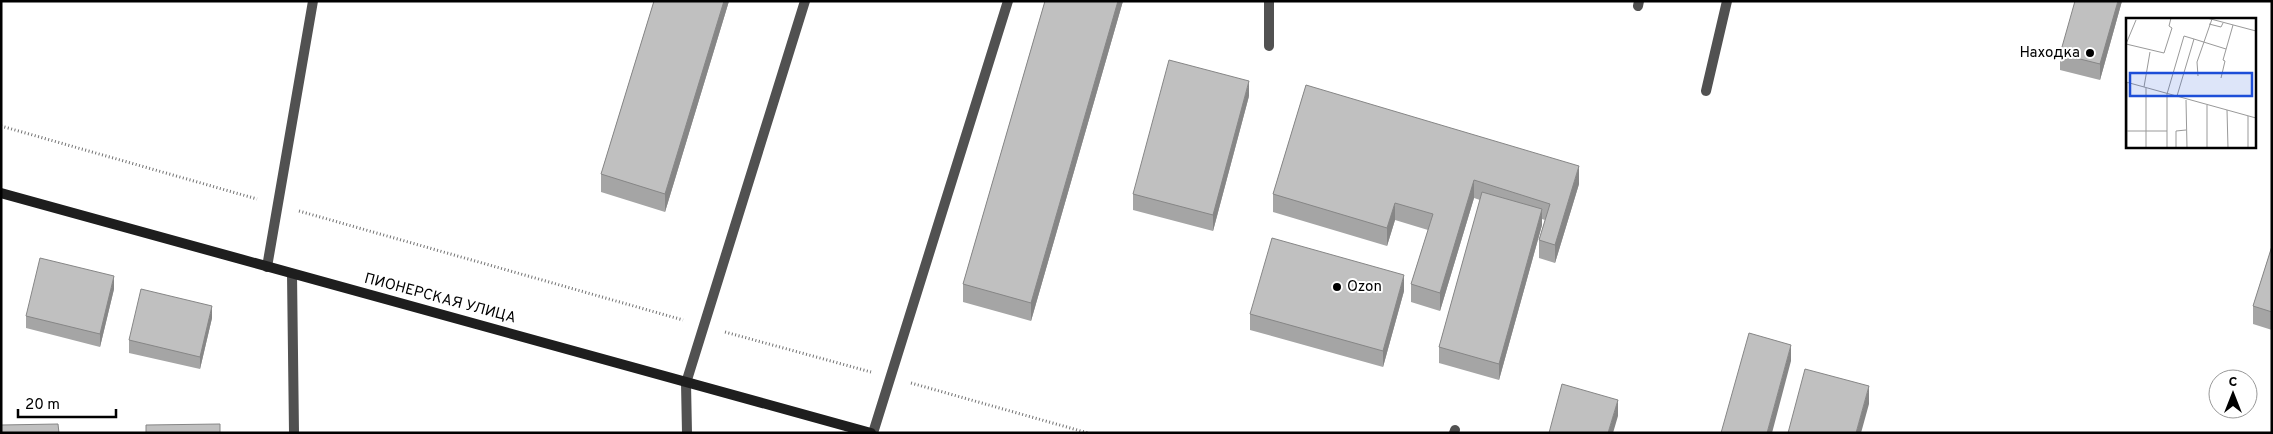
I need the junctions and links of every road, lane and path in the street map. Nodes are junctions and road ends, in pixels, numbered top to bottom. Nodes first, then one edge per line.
1 (313, 1) edge
2 (806, 1) edge
3 (1008, 1) edge
4 (1269, 1) edge
5 (1727, 1) edge
6 (1268, 46) dead end
7 (1706, 90) dead end
8 (1, 126) edge
9 (1, 193) edge
10 (277, 205) junction
11 (267, 267) junction
12 (292, 274) junction
13 (704, 326) junction
14 (890, 377) junction
15 (686, 383) junction
16 (294, 433) edge
17 (687, 433) edge
18 (872, 433) edge
19 (1088, 433) edge

1 - 10 street
2 - 13 street
3 - 14 street
4 - 6 street
5 - 7 street
8 - 10 path
9 - 11 street, ПИОНЕРСКАЯ УЛИЦА
10 - 11 street
10 - 13 path
11 - 12 street, ПИОНЕРСКАЯ УЛИЦА
12 - 15 street, ПИОНЕРСКАЯ УЛИЦА
12 - 16 street
13 - 14 path
13 - 15 street
14 - 18 street
14 - 19 path
15 - 17 street
15 - 18 street, ПИОНЕРСКАЯ УЛИЦА

